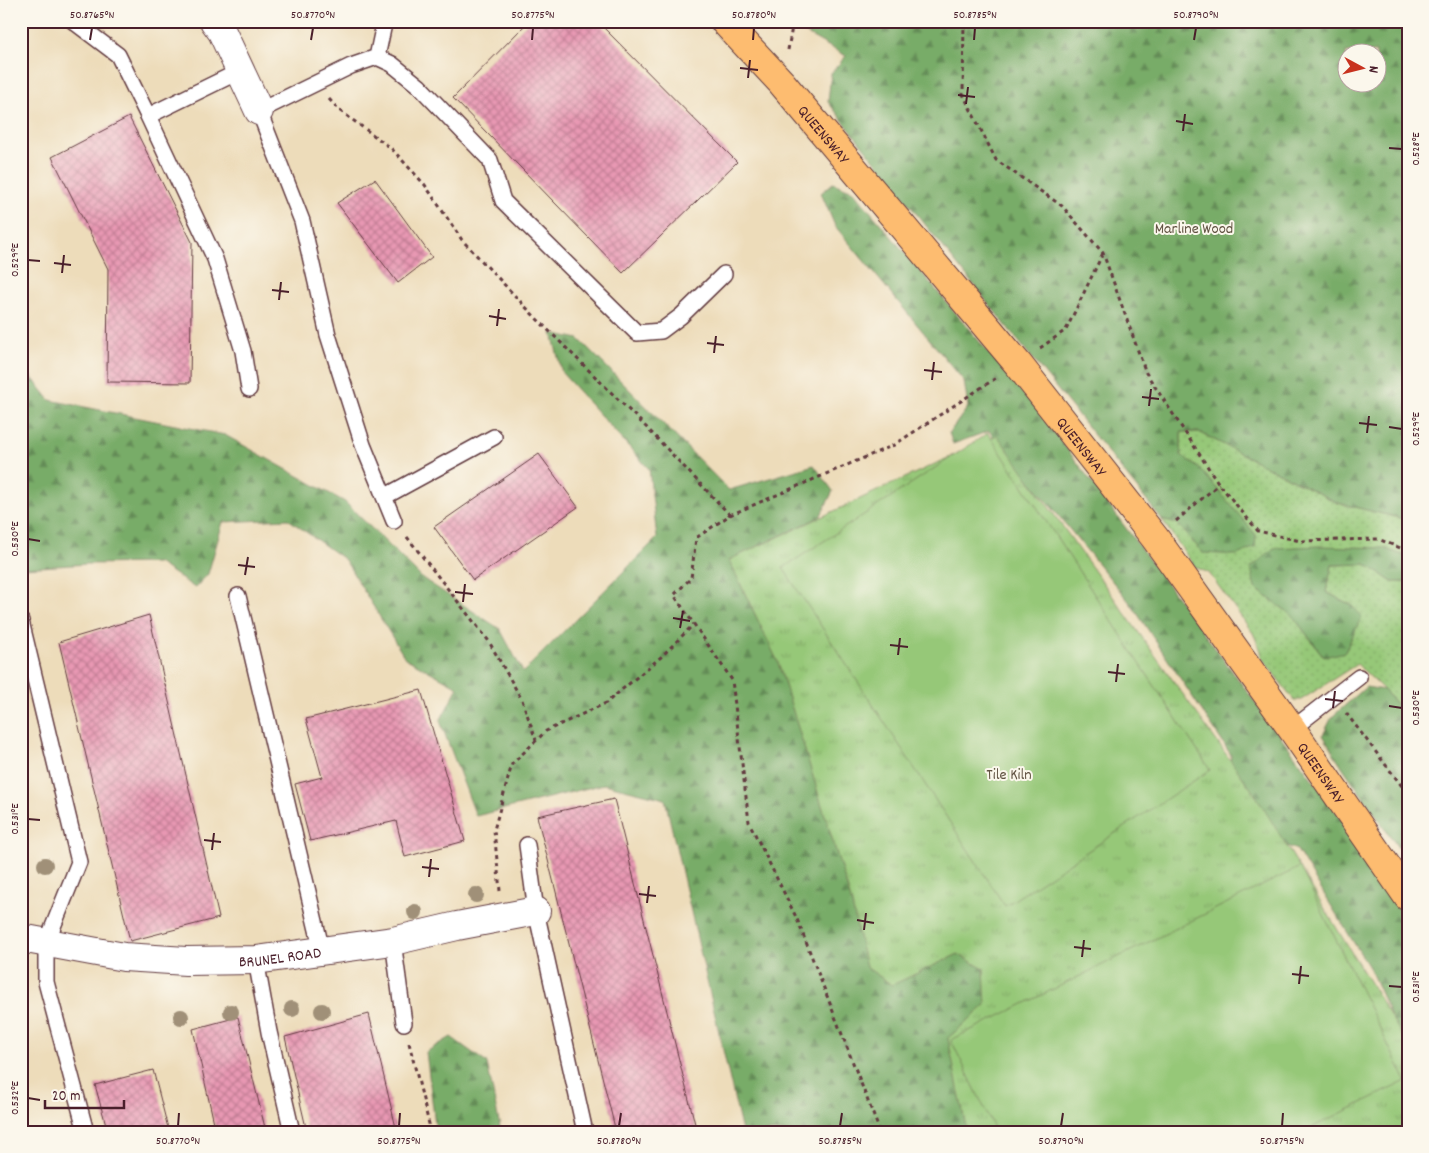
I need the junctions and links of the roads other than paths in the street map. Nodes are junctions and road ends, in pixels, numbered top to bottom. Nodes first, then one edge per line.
1 (73, 21) edge
2 (214, 21) edge
3 (383, 21) edge
4 (724, 21) edge
5 (377, 57) junction
6 (240, 70) junction
7 (259, 111) junction
8 (148, 116) junction
9 (724, 274) dead end
10 (249, 389) dead end
11 (494, 437) dead end
12 (384, 497) junction
13 (394, 520) road end
14 (238, 596) dead end
15 (21, 621) edge
16 (1359, 677) dead end
17 (1292, 729) junction
18 (528, 845) dead end
19 (1408, 897) edge
20 (536, 911) junction
21 (34, 941) edge
22 (393, 942) junction
23 (322, 951) junction
24 (256, 960) junction
25 (404, 1023) road end
26 (86, 1132) edge
27 (292, 1132) edge
28 (585, 1132) edge

1 - 8 lane
2 - 6 street
3 - 5 lane
4 - 17 main road, QUEENSWAY
5 - 7 lane
5 - 9 lane
6 - 7 street
6 - 8 lane
7 - 12 lane
8 - 10 lane
11 - 12 lane
12 - 13 lane
14 - 23 lane
15 - 21 lane
16 - 17 lane
17 - 19 main road, QUEENSWAY
18 - 20 lane
20 - 22 street, BRUNEL ROAD
20 - 28 lane
21 - 24 street, BRUNEL ROAD
21 - 26 lane
22 - 23 street, BRUNEL ROAD
22 - 25 lane
23 - 24 street, BRUNEL ROAD
24 - 27 lane

